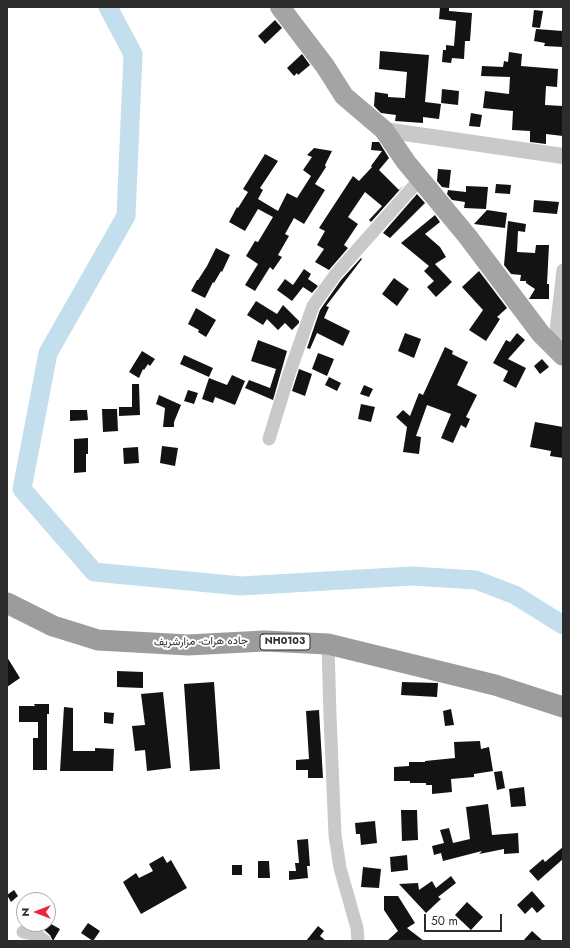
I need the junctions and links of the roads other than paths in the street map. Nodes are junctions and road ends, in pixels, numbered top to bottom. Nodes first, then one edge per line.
1 (280, 7) edge
2 (389, 137) junction
3 (563, 156) edge
4 (420, 179) junction
5 (563, 270) edge
6 (558, 352) edge
7 (269, 439) dead end
8 (7, 604) edge
9 (328, 644) junction
10 (563, 707) edge
11 (23, 932) dead end
12 (45, 941) edge
13 (358, 941) edge

1 - 2 main road
2 - 3 street
2 - 4 main road
4 - 6 main road
4 - 7 street
5 - 6 street
8 - 9 highway, جاده هرات- مزارشریف / NH0103
9 - 10 highway, جاده هرات- مزارشریف / NH0103
9 - 13 street
11 - 12 street

